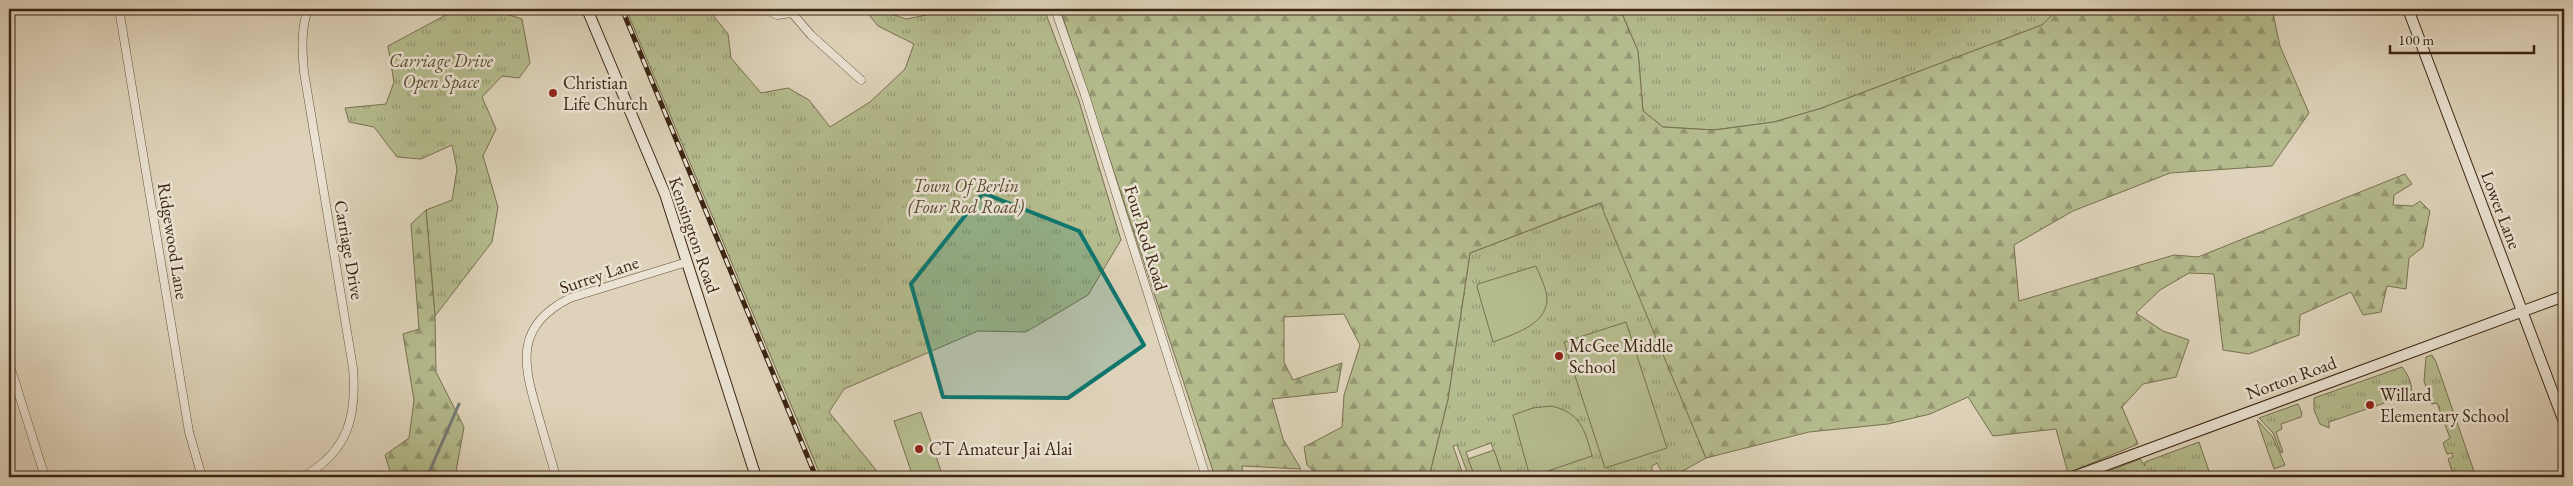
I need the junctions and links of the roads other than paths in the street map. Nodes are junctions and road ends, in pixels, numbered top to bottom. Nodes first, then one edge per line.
1 (119, 9) edge
2 (308, 9) edge
3 (587, 9) edge
4 (764, 9) edge
5 (1055, 9) edge
6 (2408, 9) edge
7 (794, 11) edge
8 (861, 80) dead end
9 (687, 262) junction
10 (2564, 296) edge
11 (2521, 312) junction
12 (9, 363) edge
13 (2564, 422) edge
14 (45, 477) edge
15 (202, 477) edge
16 (303, 477) edge
17 (556, 477) edge
18 (756, 477) edge
19 (1206, 477) edge
20 (2072, 477) edge

1 - 15 street, Ridgewood Lane
2 - 16 street, Carriage Drive
3 - 9 street, Kensington Road
4 - 7 street
5 - 19 street, Four Rod Road
6 - 11 street, Lower Lane
7 - 8 street
9 - 17 street, Surrey Lane
9 - 18 street, Kensington Road
10 - 11 street, Norton Road
11 - 13 street, Lower Lane
11 - 20 street, Norton Road
12 - 14 street

